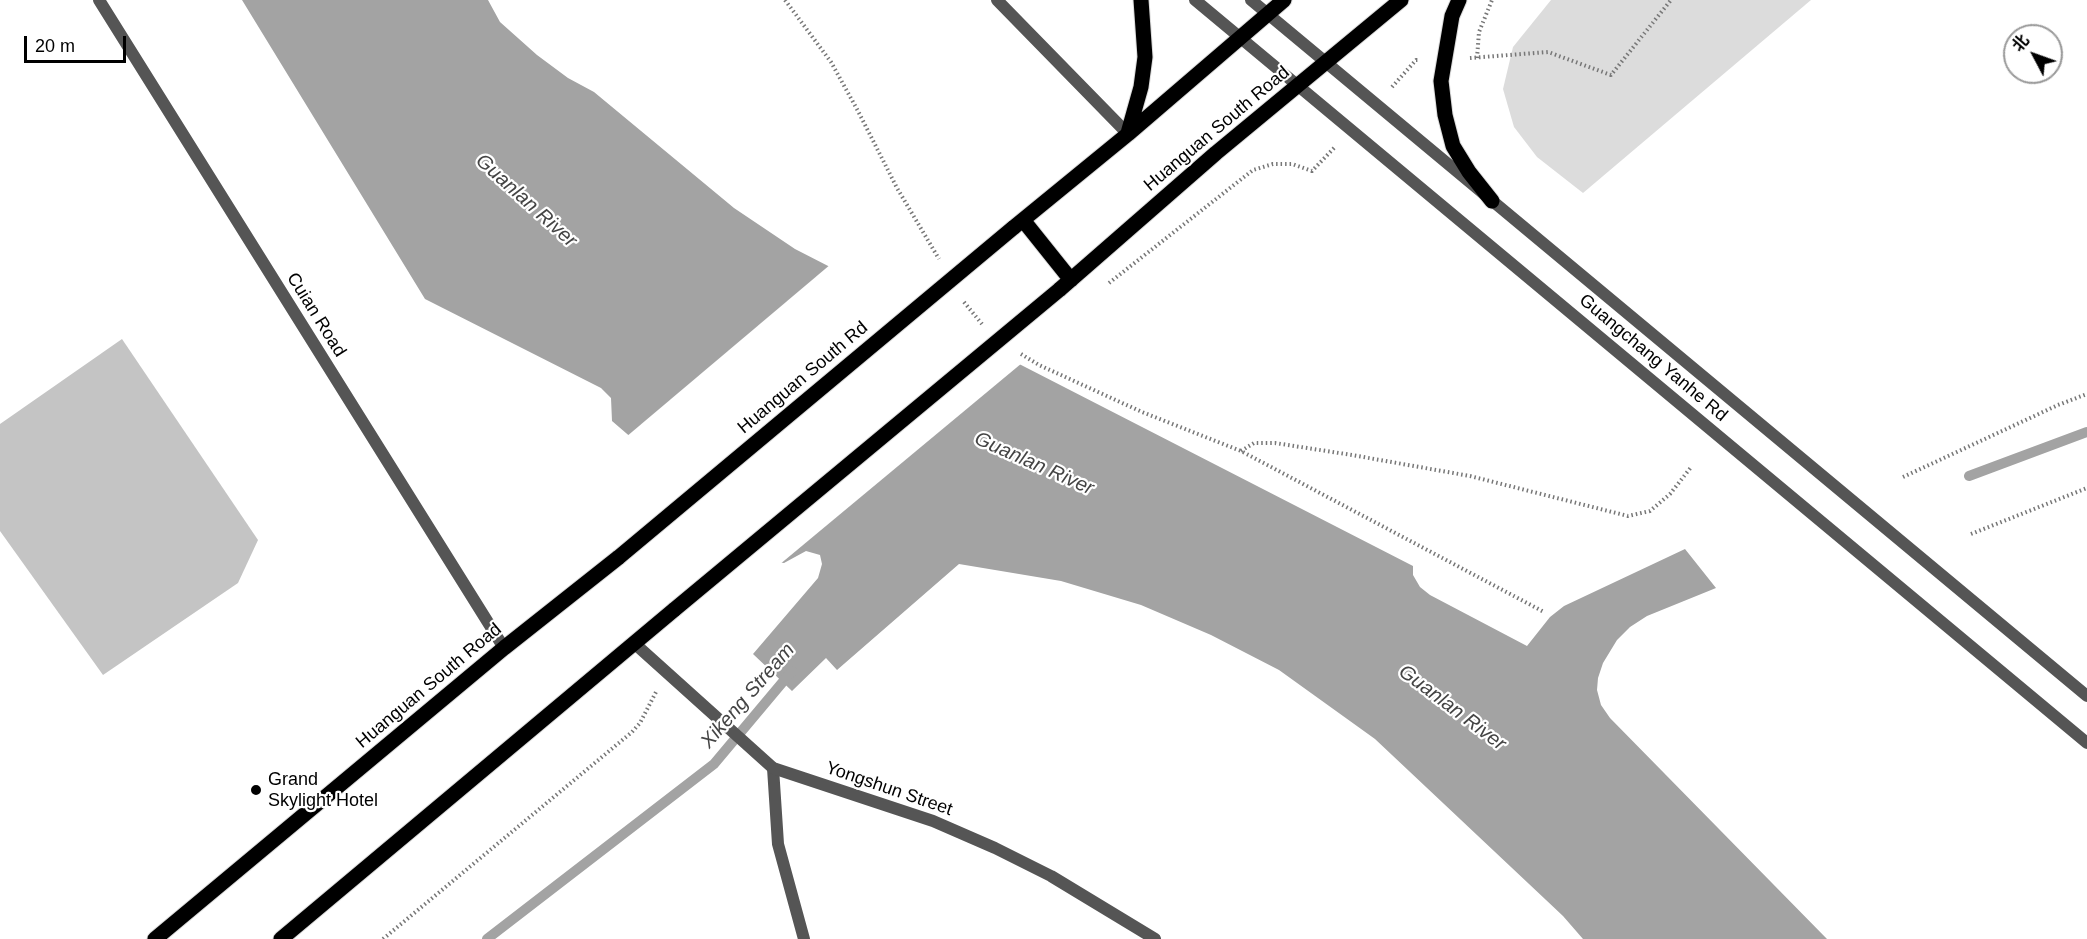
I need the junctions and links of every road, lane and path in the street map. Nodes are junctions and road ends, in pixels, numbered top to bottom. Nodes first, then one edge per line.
1 (99, 0) edge
2 (785, 0) edge
3 (997, 0) edge
4 (1141, 0) edge
5 (1195, 0) edge
6 (1251, 0) edge
7 (1284, 0) edge
8 (1401, 0) edge
9 (1459, 0) edge
10 (1492, 0) edge
11 (1671, 0) edge
12 (1267, 13) junction
13 (1239, 37) junction
14 (1326, 62) junction
15 (1297, 86) junction
16 (1128, 134) junction
17 (1312, 171) dead end
18 (1492, 201) junction
19 (1018, 224) junction
20 (944, 269) dead end
21 (1065, 285) junction
22 (1100, 290) dead end
23 (962, 299) dead end
24 (982, 325) dead end
25 (1019, 353) dead end
26 (2087, 394) edge
27 (1241, 452) junction
28 (1692, 466) dead end
29 (1903, 477) dead end
30 (2087, 488) edge
31 (1971, 534) dead end
32 (619, 557) joint
33 (1544, 612) dead end
34 (634, 644) junction
35 (504, 648) junction
36 (654, 695) dead end
37 (2087, 696) edge
38 (2087, 743) edge
39 (773, 768) junction
40 (155, 939) edge
41 (281, 939) edge
42 (383, 939) edge
43 (804, 939) edge
44 (1155, 939) edge

1 - 35 street, Cuian Road
2 - 20 path
3 - 16 street
4 - 16 main road
5 - 13 street, Guangchang Yanhe Rd
6 - 12 street, Guangchang Yanhe Rd
7 - 12 main road
8 - 14 main road, Huanguan South Road
9 - 18 main road
10 - 11 path
12 - 13 main road
12 - 14 street, Guangchang Yanhe Rd
13 - 15 street, Guangchang Yanhe Rd
13 - 16 main road
14 - 15 main road, Huanguan South Road
14 - 18 street, Guangchang Yanhe Rd
15 - 21 main road, Huanguan South Road
15 - 38 street, Guangchang Yanhe Rd
16 - 19 main road
17 - 22 path
18 - 37 street, Guangchang Yanhe Rd
19 - 21 main road
19 - 32 main road, Huanguan South Rd, bridge
21 - 34 main road, bridge
23 - 24 path
25 - 27 path
26 - 29 path
27 - 28 path
27 - 33 path
30 - 31 path
32 - 35 main road, Huanguan South Road
34 - 39 street, Yongshun Street
34 - 41 main road
35 - 40 main road, Huanguan South Road
36 - 42 path
39 - 43 street
39 - 44 street, Yongshun Street

